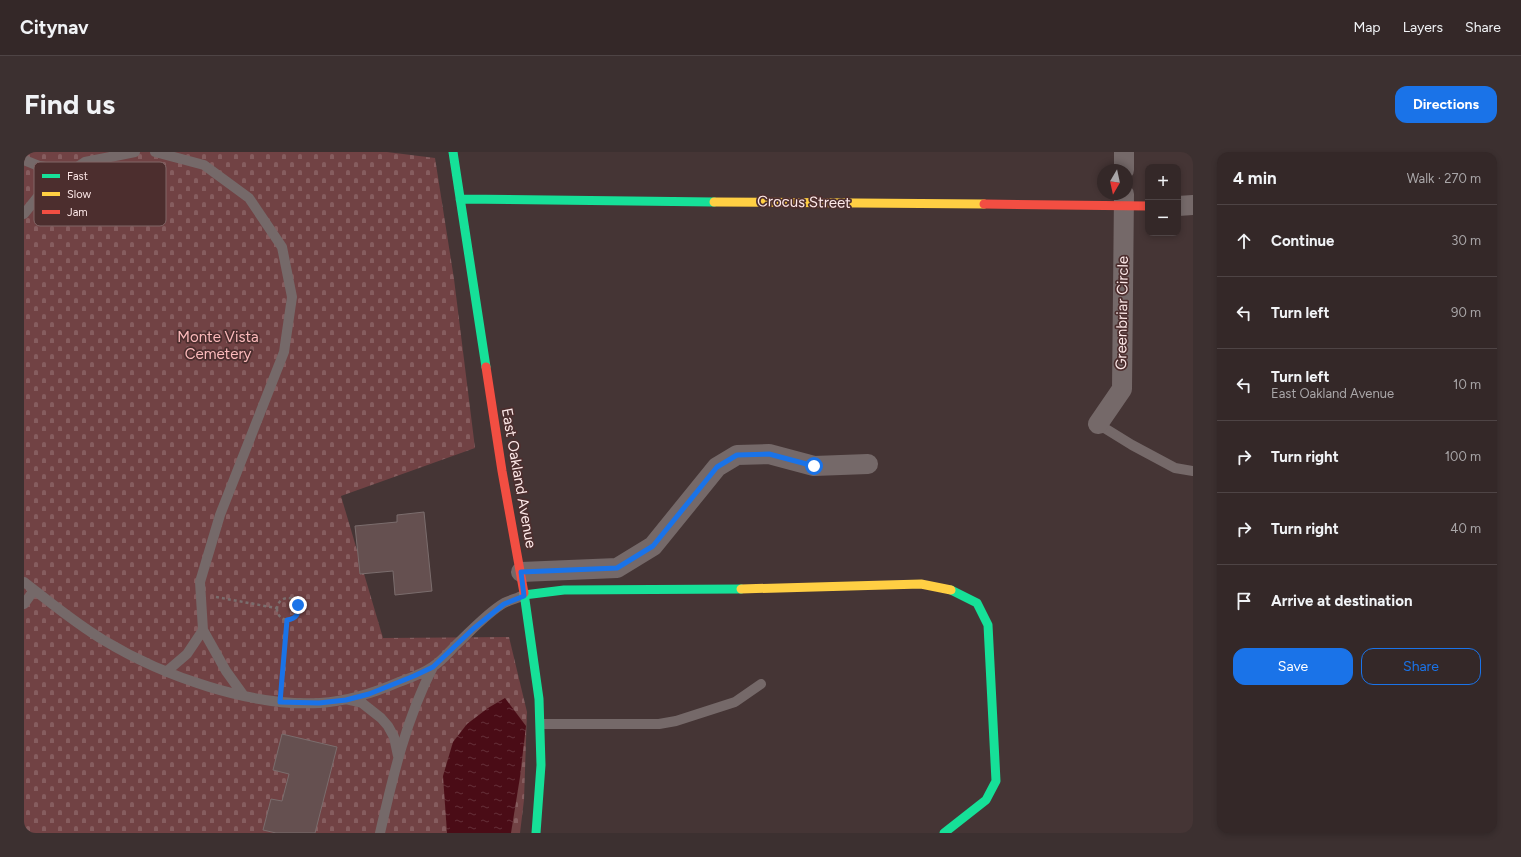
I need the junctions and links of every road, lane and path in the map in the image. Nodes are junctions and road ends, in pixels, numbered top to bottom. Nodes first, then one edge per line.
1 (136, 152) edge
2 (155, 152) edge
3 (453, 152) edge
4 (1124, 152) edge
5 (24, 160) edge
6 (85, 162) edge
7 (34, 164) edge
8 (1124, 164) edge
9 (460, 199) junction
10 (1097, 200) edge
11 (1124, 200) edge
12 (34, 202) edge
13 (1145, 205) edge
14 (1181, 206) edge
15 (1193, 206) edge
16 (24, 214) edge
17 (1098, 424) joint
18 (868, 464) dead end
19 (1193, 471) edge
20 (521, 572) junction
21 (24, 582) edge
22 (34, 590) junction
23 (200, 595) junction
24 (524, 596) junction
25 (24, 604) edge
26 (276, 608) junction
27 (287, 620) junction
28 (203, 630) junction
29 (433, 667) junction
30 (166, 672) junction
31 (760, 684) dead end
32 (244, 696) junction
33 (346, 700) junction
34 (280, 702) junction
35 (541, 724) junction
36 (398, 758) junction
37 (380, 833) edge
38 (536, 833) edge
39 (944, 833) edge

1 - 6 lane
2 - 23 lane
3 - 9 street, East Oakland Avenue
4 - 8 street
5 - 7 lane
9 - 10 street, Crocus Street
9 - 20 street, East Oakland Avenue
11 - 13 street, Crocus Street
11 - 17 street, Greenbriar Circle
12 - 16 lane
14 - 15 street
17 - 19 lane
18 - 20 street
20 - 24 street, East Oakland Avenue
21 - 22 lane
22 - 25 lane
22 - 30 lane
23 - 26 path
23 - 28 lane
24 - 29 lane
24 - 35 street, East Oakland Avenue
24 - 39 street
26 - 27 path
26 - 27 path
27 - 34 path
28 - 30 lane
28 - 32 lane
29 - 33 lane
29 - 36 lane
30 - 32 lane
31 - 35 lane
32 - 34 lane
33 - 34 lane
33 - 36 lane
35 - 38 street, East Oakland Avenue
36 - 37 lane

